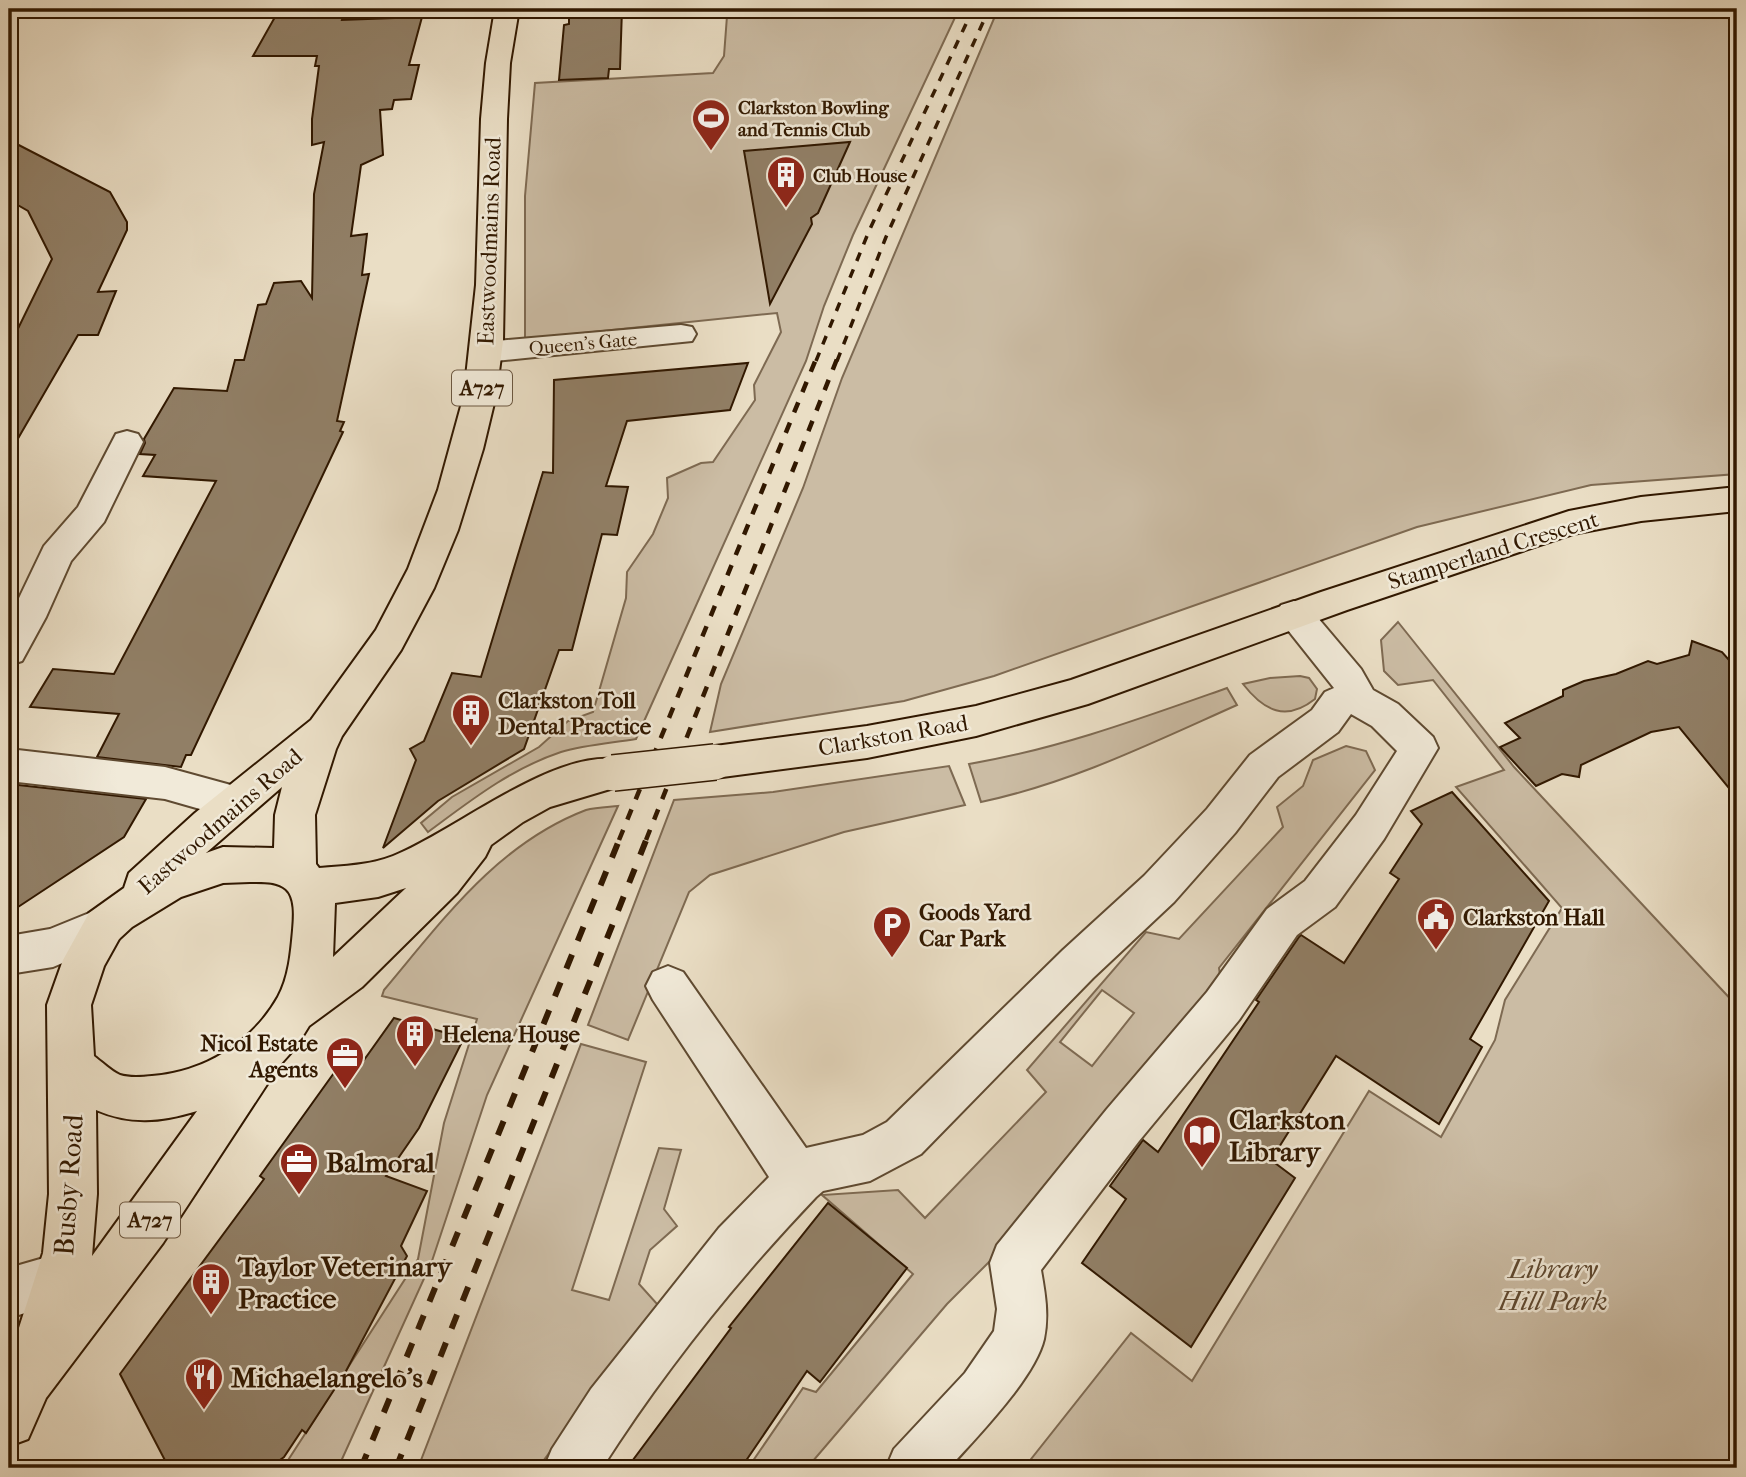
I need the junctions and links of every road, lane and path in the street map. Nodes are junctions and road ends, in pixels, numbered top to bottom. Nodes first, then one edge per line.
1 (507, 9) edge
2 (681, 334) dead end
3 (485, 352) junction
4 (127, 442) dead end
5 (1737, 499) edge
6 (1294, 615) junction
7 (9, 651) edge
8 (1352, 695) junction
9 (326, 730) junction
10 (9, 765) edge
11 (235, 802) junction
12 (488, 825) junction
13 (303, 880) junction
14 (111, 920) junction
15 (9, 955) edge
16 (668, 986) dead end
17 (295, 1011) junction
18 (263, 1054) junction
19 (72, 1067) junction
20 (799, 1180) junction
21 (61, 1278) junction
22 (9, 1293) edge
23 (18, 1400) edge
24 (571, 1468) edge
25 (913, 1468) edge

1 - 3 main road, Eastwoodmains Road / A727
2 - 3 street, Queen's Gate
3 - 9 main road, Eastwoodmains Road / A727
4 - 7 street
5 - 6 main road, Stamperland Crescent
6 - 8 street
6 - 12 main road, Clarkston Road, bridge
8 - 20 street
8 - 25 street
9 - 11 main road, Eastwoodmains Road / A727
9 - 13 main road, Eastwoodmains Road / A727
10 - 11 street
11 - 14 main road, Eastwoodmains Road / A727
12 - 13 main road, Clarkston Road
12 - 17 main road, Clarkston Road
13 - 14 main road
13 - 17 main road
14 - 15 street
14 - 19 main road
16 - 20 street
17 - 18 main road
18 - 19 main road
18 - 23 main road, A727
19 - 21 main road, Busby Road / A727
20 - 24 street
21 - 22 street
21 - 23 main road, Busby Road / A727

